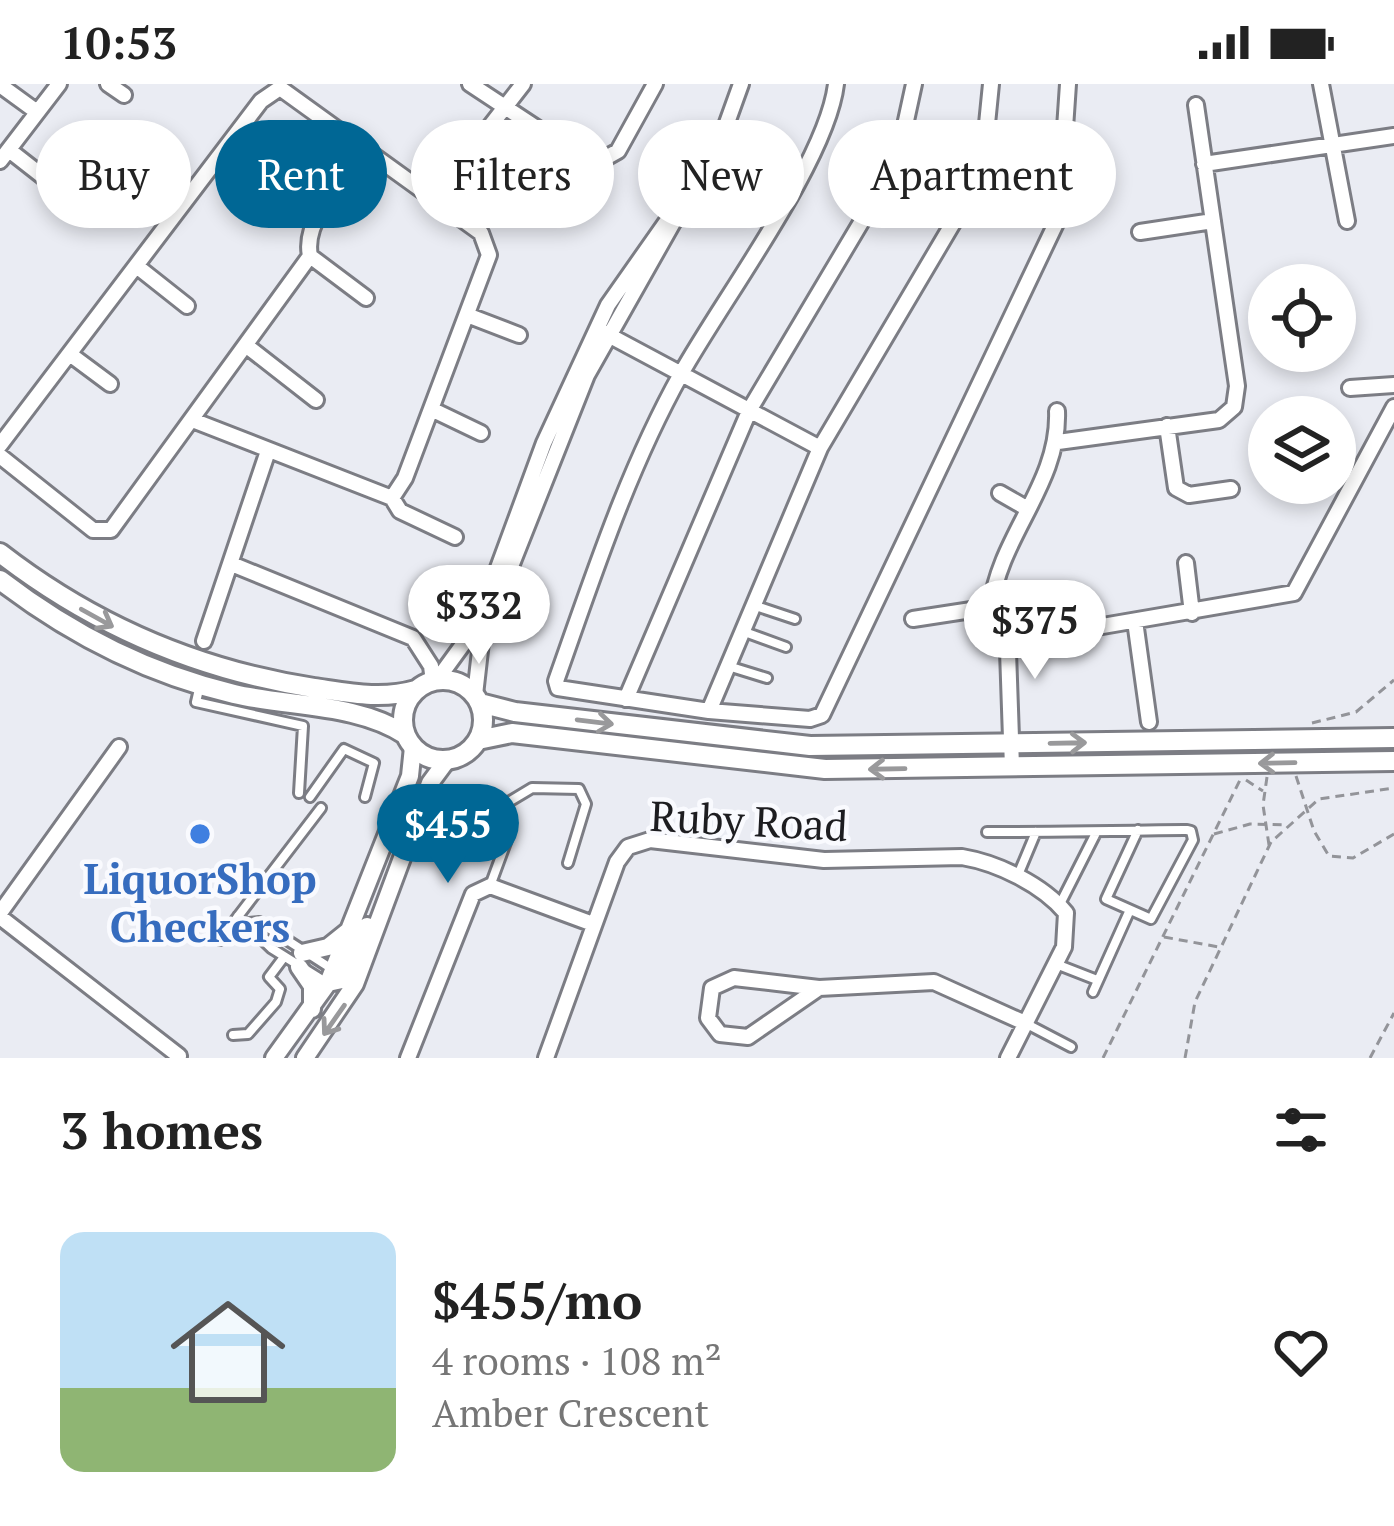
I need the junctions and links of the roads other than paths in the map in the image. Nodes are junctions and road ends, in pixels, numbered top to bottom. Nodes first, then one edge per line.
1 (59, 84) edge
2 (108, 84) edge
3 (470, 84) edge
4 (524, 84) edge
5 (655, 84) edge
6 (740, 84) edge
7 (836, 84) edge
8 (914, 84) edge
9 (991, 84) edge
10 (1068, 84) edge
11 (1322, 84) edge
12 (0, 85) edge
13 (124, 95) dead end
14 (1196, 105) dead end
15 (502, 109) junction
16 (37, 112) junction
17 (250, 120) edge
18 (328, 120) edge
19 (494, 120) edge
20 (1394, 136) edge
21 (1331, 145) junction
22 (4, 156) edge
23 (1204, 164) junction
24 (215, 167) edge
25 (36, 175) edge
26 (1213, 221) junction
27 (1347, 221) dead end
28 (312, 228) edge
29 (469, 228) edge
30 (1140, 232) dead end
31 (310, 256) junction
32 (139, 268) junction
33 (366, 298) dead end
34 (188, 306) dead end
35 (467, 315) junction
36 (602, 332) junction
37 (519, 335) dead end
38 (248, 347) junction
39 (71, 355) junction
40 (680, 374) junction
41 (110, 384) dead end
42 (1394, 385) edge
43 (1351, 388) dead end
44 (316, 400) dead end
45 (1394, 407) edge
46 (750, 409) junction
47 (431, 410) junction
48 (1057, 411) dead end
49 (195, 421) junction
50 (1167, 426) junction
51 (481, 434) dead end
52 (1058, 442) junction
53 (0, 445) edge
54 (820, 448) junction
55 (268, 452) junction
56 (0, 456) edge
57 (1232, 489) dead end
58 (1000, 493) dead end
59 (392, 498) junction
60 (1028, 509) junction
61 (455, 537) dead end
62 (0, 553) edge
63 (1186, 563) dead end
64 (234, 565) junction
65 (0, 580) edge
66 (1061, 592) dead end
67 (751, 605) junction
68 (991, 607) junction
69 (1192, 614) junction
70 (796, 619) dead end
71 (914, 619) dead end
72 (1135, 621) junction
73 (741, 630) junction
74 (1067, 632) junction
75 (204, 641) dead end
76 (785, 647) dead end
77 (1008, 651) junction
78 (727, 666) junction
79 (767, 678) dead end
80 (428, 684) junction
81 (198, 693) junction
82 (478, 699) junction
83 (626, 699) junction
84 (709, 711) junction
85 (1149, 722) dead end
86 (1394, 738) edge
87 (478, 740) junction
88 (410, 741) junction
89 (1012, 744) junction
90 (119, 747) dead end
91 (446, 760) junction
92 (1394, 761) edge
93 (1012, 767) junction
94 (299, 793) dead end
95 (310, 797) dead end
96 (365, 797) dead end
97 (507, 802) junction
98 (321, 808) dead end
99 (466, 827) dead end
100 (1138, 830) junction
101 (987, 832) dead end
102 (1036, 832) junction
103 (1096, 833) junction
104 (568, 863) dead end
105 (1017, 878) junction
106 (490, 886) junction
107 (389, 897) junction
108 (1060, 905) junction
109 (1129, 912) junction
110 (0, 915) edge
111 (238, 916) junction
112 (248, 923) junction
113 (593, 924) junction
114 (351, 928) junction
115 (220, 940) dead end
116 (295, 959) junction
117 (1056, 964) junction
118 (331, 977) junction
119 (1097, 980) junction
120 (819, 988) junction
121 (1093, 992) dead end
122 (312, 1010) junction
123 (1025, 1023) junction
124 (233, 1036) dead end
125 (1072, 1047) dead end
126 (178, 1056) edge
127 (274, 1058) edge
128 (304, 1058) edge
129 (408, 1058) edge
130 (546, 1058) edge
131 (1008, 1058) edge

1 - 16 street
2 - 13 street
3 - 15 street
4 - 15 street
5 - 15 street
6 - 36 street
7 - 40 street
8 - 46 street
9 - 54 street
10 - 84 street
11 - 21 street
12 - 16 street
14 - 23 street
15 - 19 street
16 - 22 street
17 - 18 street
20 - 21 street
21 - 23 street
21 - 27 street
22 - 25 street
23 - 26 street
24 - 32 street
26 - 30 street
26 - 50 street
28 - 31 street
29 - 35 street
31 - 33 street
31 - 38 street
32 - 34 street
32 - 39 street
35 - 37 street
35 - 47 street
36 - 40 street
36 - 80 street
36 - 82 street
38 - 44 street
38 - 49 street
39 - 41 street
39 - 53 street
40 - 46 street
40 - 83 street
42 - 43 street
45 - 69 street
46 - 54 street
46 - 83 street
47 - 51 street
47 - 59 street
48 - 52 street
49 - 55 street
49 - 56 street
50 - 52 street
50 - 57 street
52 - 60 street
54 - 67 street
55 - 59 street
55 - 64 street
58 - 60 street
59 - 61 street
60 - 68 street
62 -> 80 main road
63 - 69 street
64 - 75 street
64 - 80 street
65 - 81 main road
66 - 74 street
67 - 70 lane
67 - 73 street
68 - 71 street
68 - 77 street
69 - 72 street
72 - 74 street
72 - 85 street
73 - 76 lane
73 - 78 street
74 - 77 street
77 - 89 street
78 - 79 lane
78 - 84 street
80 - 82 main road
80 - 88 main road
81 - 88 main road
81 - 94 lane
82 - 87 main road
82 -> 89 main road
83 - 84 street
89 -> 86 main road
87 - 91 main road
93 -> 87 main road
88 - 91 main road
88 - 114 street
89 - 93 street
90 - 110 street
91 - 107 street
92 -> 93 main road
95 - 96 lane
97 - 99 lane
97 - 104 lane
97 - 106 lane
98 - 111 lane
100 - 103 lane
100 - 109 lane
100 - 109 lane
101 - 102 lane
102 - 103 lane
102 - 105 lane
103 - 108 lane
105 - 108 street, Ruby Road
105 - 113 street, Ruby Road
106 - 113 street
106 - 129 street
107 - 118 street
107 -> 128 street
108 - 117 street
109 - 119 lane
110 - 126 street
111 - 112 lane
111 - 115 lane
112 - 116 lane
112 - 116 lane
113 - 130 street, Ruby Road
114 - 116 street
114 - 118 street
116 - 118 lane
116 - 122 street
116 - 124 lane
117 - 119 lane
117 - 123 street
118 - 122 street
119 - 121 lane
120 - 120 street
120 - 123 street
122 - 127 street
123 - 125 lane
123 - 131 street

